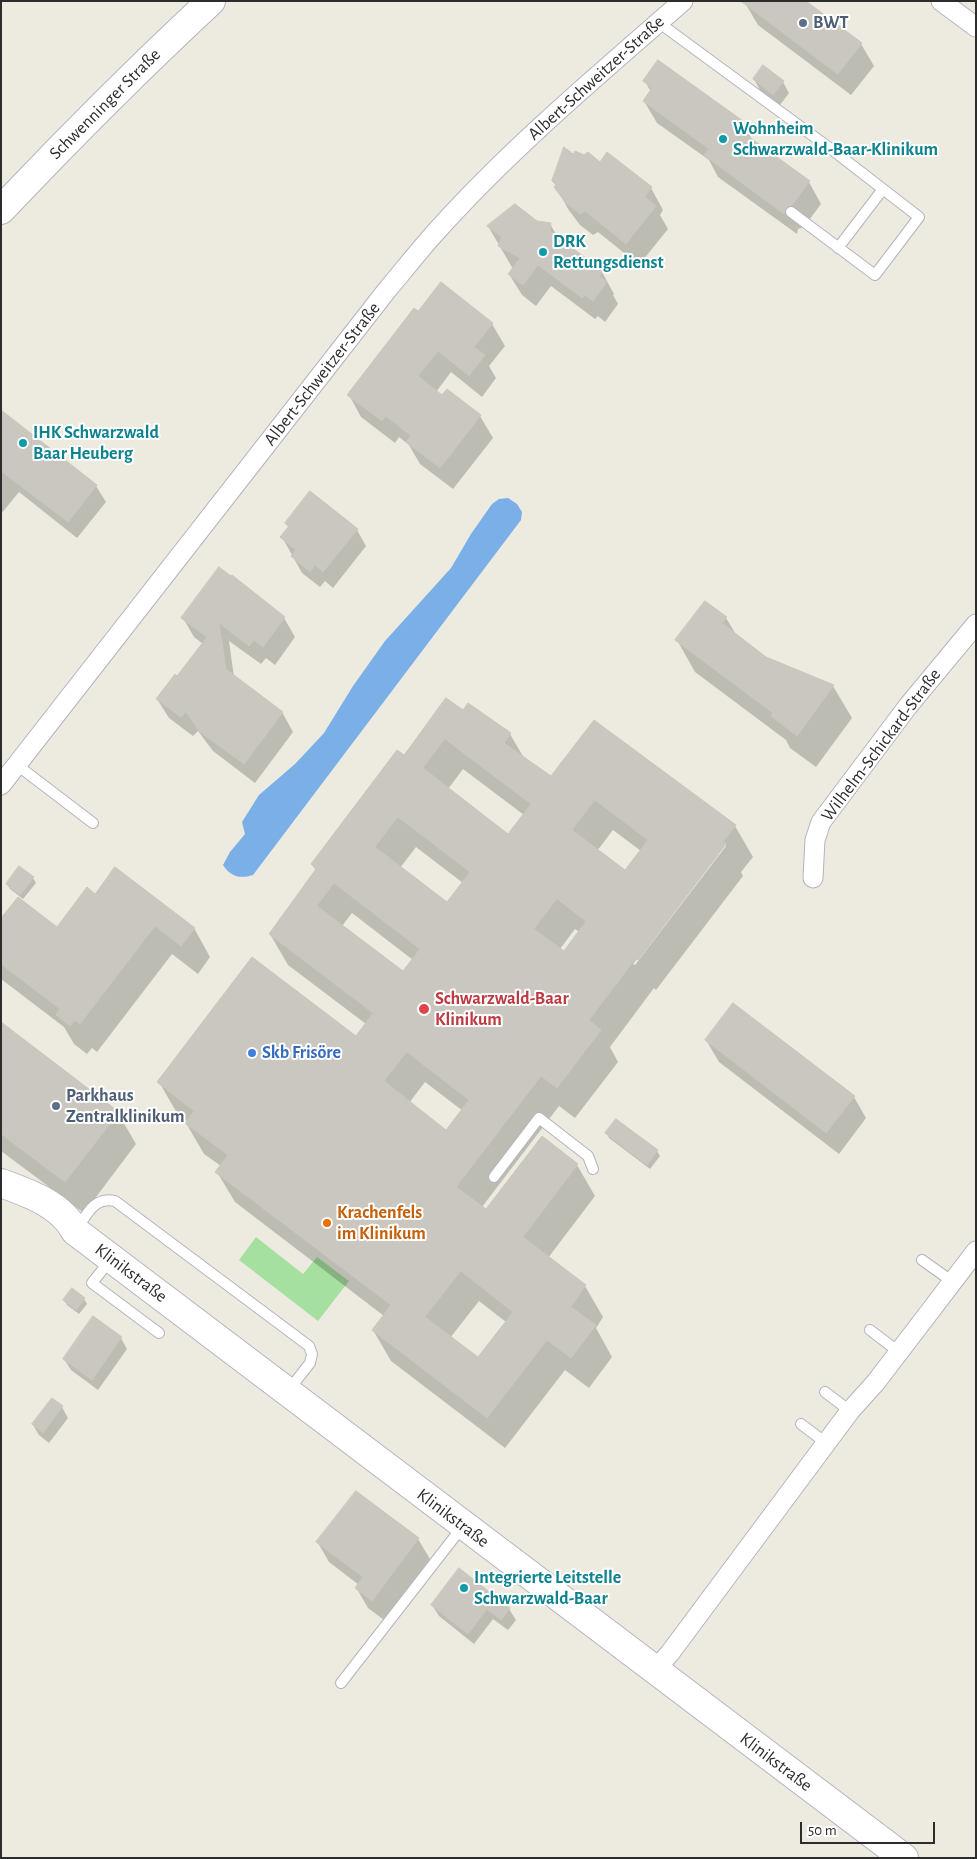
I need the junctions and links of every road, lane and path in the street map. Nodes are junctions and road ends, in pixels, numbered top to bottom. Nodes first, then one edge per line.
1 (211, 1) edge
2 (682, 1) edge
3 (941, 1) edge
4 (658, 22) junction
5 (976, 27) edge
6 (883, 189) junction
7 (1, 210) edge
8 (791, 212) dead end
9 (838, 248) junction
10 (976, 624) edge
11 (17, 765) junction
12 (1, 785) edge
13 (93, 823) dead end
14 (813, 878) dead end
15 (592, 1169) dead end
16 (494, 1177) dead end
17 (1, 1184) edge
18 (1, 1201) edge
19 (75, 1231) junction
20 (976, 1250) edge
21 (112, 1258) junction
22 (922, 1260) dead end
23 (952, 1282) junction
24 (870, 1330) dead end
25 (159, 1333) dead end
26 (899, 1352) junction
27 (287, 1392) junction
28 (825, 1392) dead end
29 (850, 1411) junction
30 (801, 1424) dead end
31 (826, 1443) junction
32 (463, 1525) junction
33 (655, 1670) junction
34 (342, 1683) dead end
35 (904, 1858) edge

1 - 7 street, Schwenninger Straße
2 - 4 street, Albert-Schweitzer-Straße
3 - 5 street
4 - 6 lane
4 - 11 street, Albert-Schweitzer-Straße
6 - 9 lane
6 - 9 lane
8 - 9 lane
10 - 14 street, Wilhelm-Schickard-Straße
11 - 12 street, Albert-Schweitzer-Straße
11 - 13 lane
15 - 16 lane
17 - 19 street, Klinikstraße
18 - 19 street, Klinikstraße
19 - 21 street, Klinikstraße
19 - 27 lane
20 - 23 street
21 - 25 lane
21 - 27 street, Klinikstraße
22 - 23 lane
23 - 26 street
24 - 26 lane
26 - 29 street
27 - 32 street, Klinikstraße
28 - 29 lane
29 - 31 street
30 - 31 lane
31 - 33 street
32 - 33 street, Klinikstraße
32 - 34 lane
33 - 35 street, Klinikstraße

